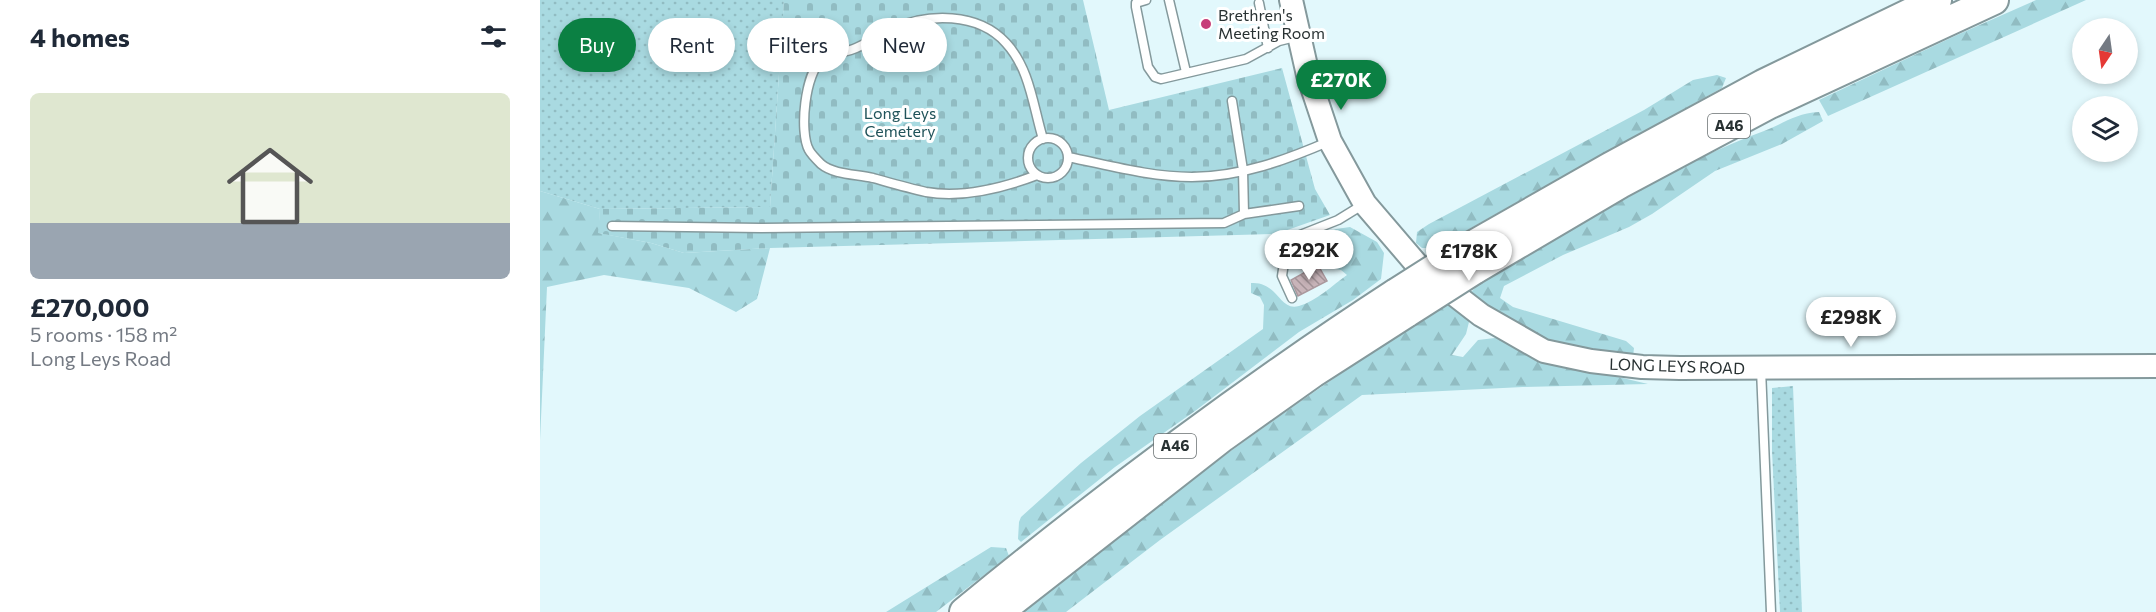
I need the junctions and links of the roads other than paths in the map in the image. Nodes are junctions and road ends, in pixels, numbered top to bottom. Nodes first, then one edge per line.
1 (1146, 0) edge
2 (1170, 0) edge
3 (1291, 0) edge
4 (1938, 0) edge
5 (1994, 0) edge
6 (1259, 3) dead end
7 (1299, 36) junction
8 (1268, 48) junction
9 (1186, 72) junction
10 (1232, 101) dead end
11 (1043, 139) junction
12 (1330, 141) junction
13 (1068, 157) junction
14 (1243, 170) junction
15 (1037, 175) junction
16 (1365, 204) junction
17 (1299, 206) dead end
18 (1244, 214) junction
19 (612, 226) dead end
20 (1466, 262) junction
21 (1292, 298) dead end
22 (1402, 303) junction
23 (2156, 366) edge
24 (1761, 369) junction
25 (964, 612) edge
26 (999, 612) edge
27 (1771, 612) edge

1 - 9 lane
2 - 9 lane
3 - 7 street, LONG LEYS ROAD
4 - 20 highway, A46
5 - 20 highway, A46
6 - 8 lane
7 - 8 lane
7 - 12 street, LONG LEYS ROAD
8 - 9 lane
10 - 14 lane
11 - 13 lane
11 - 15 lane
11 - 15 lane
12 - 14 lane
12 - 16 street, LONG LEYS ROAD
13 - 14 lane
13 - 15 lane
14 - 18 lane
16 - 21 lane
16 - 24 street, LONG LEYS ROAD
17 - 18 lane
18 - 19 lane
20 - 22 highway, A46, bridge
22 - 25 highway, A46
22 - 26 highway, A46
23 - 24 street, LONG LEYS ROAD
24 - 27 lane

